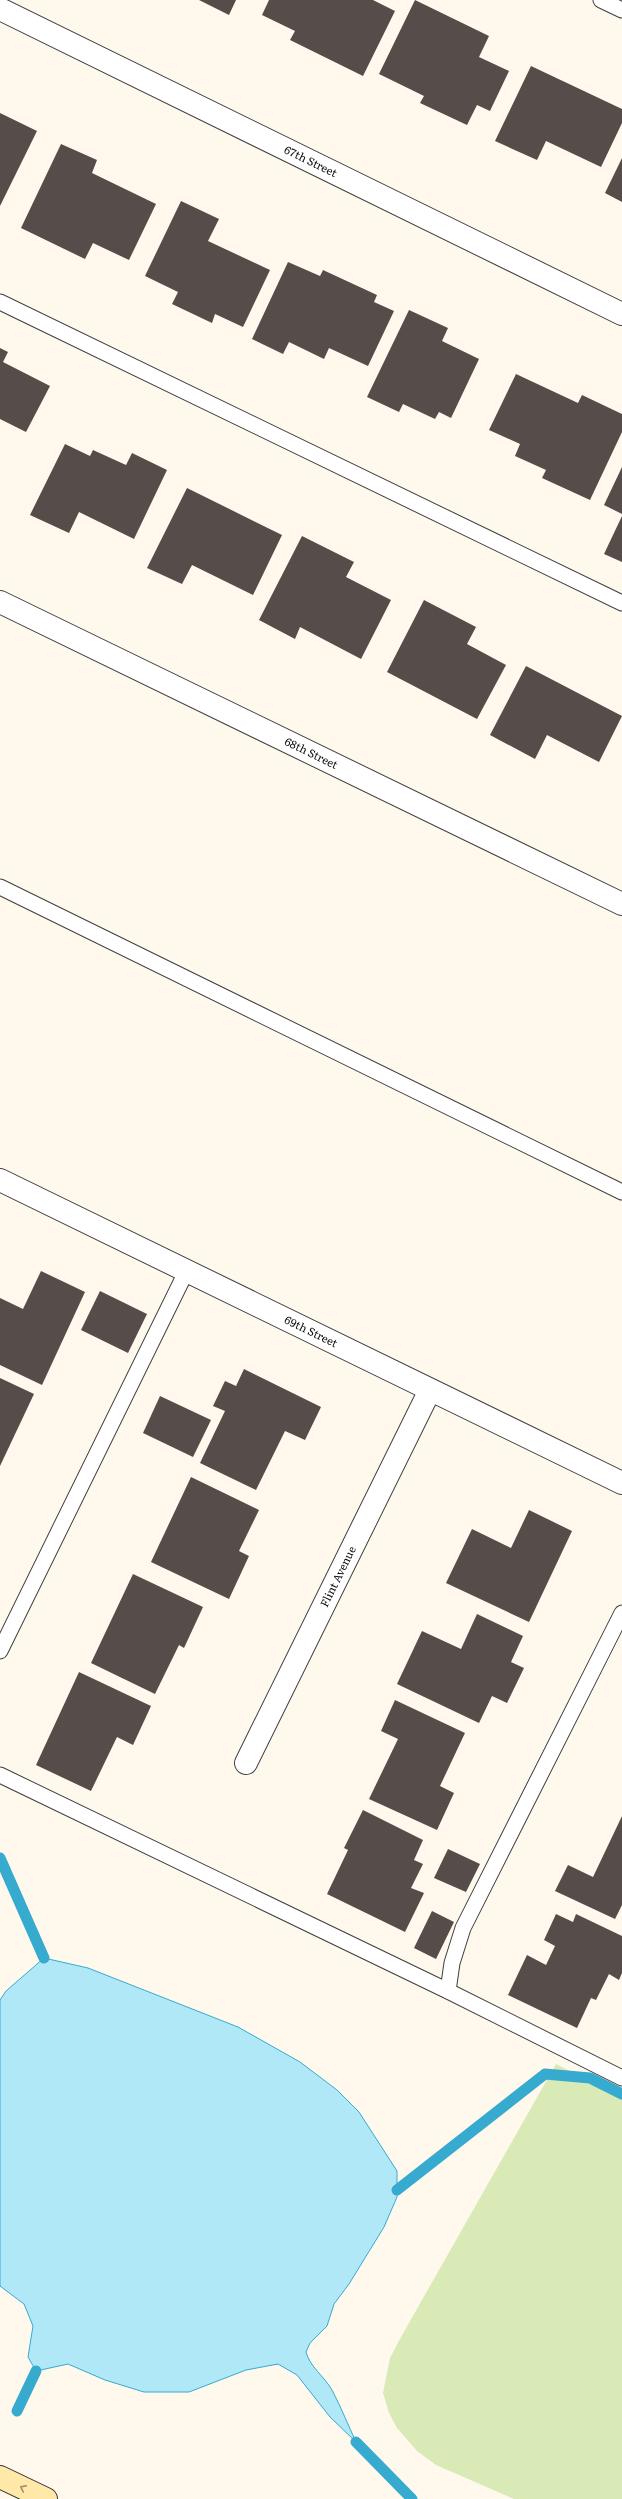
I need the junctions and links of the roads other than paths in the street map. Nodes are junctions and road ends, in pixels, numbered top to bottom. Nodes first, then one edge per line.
1 (601, 0) edge
2 (0, 9) edge
3 (622, 10) edge
4 (0, 302) edge
5 (622, 314) edge
6 (0, 602) edge
7 (622, 603) edge
8 (0, 887) edge
9 (622, 904) edge
10 (0, 1180) edge
11 (622, 1192) edge
12 (187, 1270) junction
13 (430, 1390) junction
14 (622, 1483) edge
15 (622, 1613) edge
16 (0, 1651) edge
17 (246, 1762) dead end
18 (0, 1775) edge
19 (448, 1991) junction
20 (622, 2078) edge
21 (0, 2477) edge
22 (46, 2499) edge

1 - 3 lane
2 - 5 street, 67th Street
4 - 7 lane
6 - 9 street, 68th Street
8 - 11 lane
10 - 12 street, 69th Street
12 - 13 street, 69th Street
12 - 16 lane
13 - 14 street, 69th Street
13 - 17 street, Flint Avenue
15 - 19 lane
18 - 19 lane
19 - 20 lane
22 -> 21 main road

